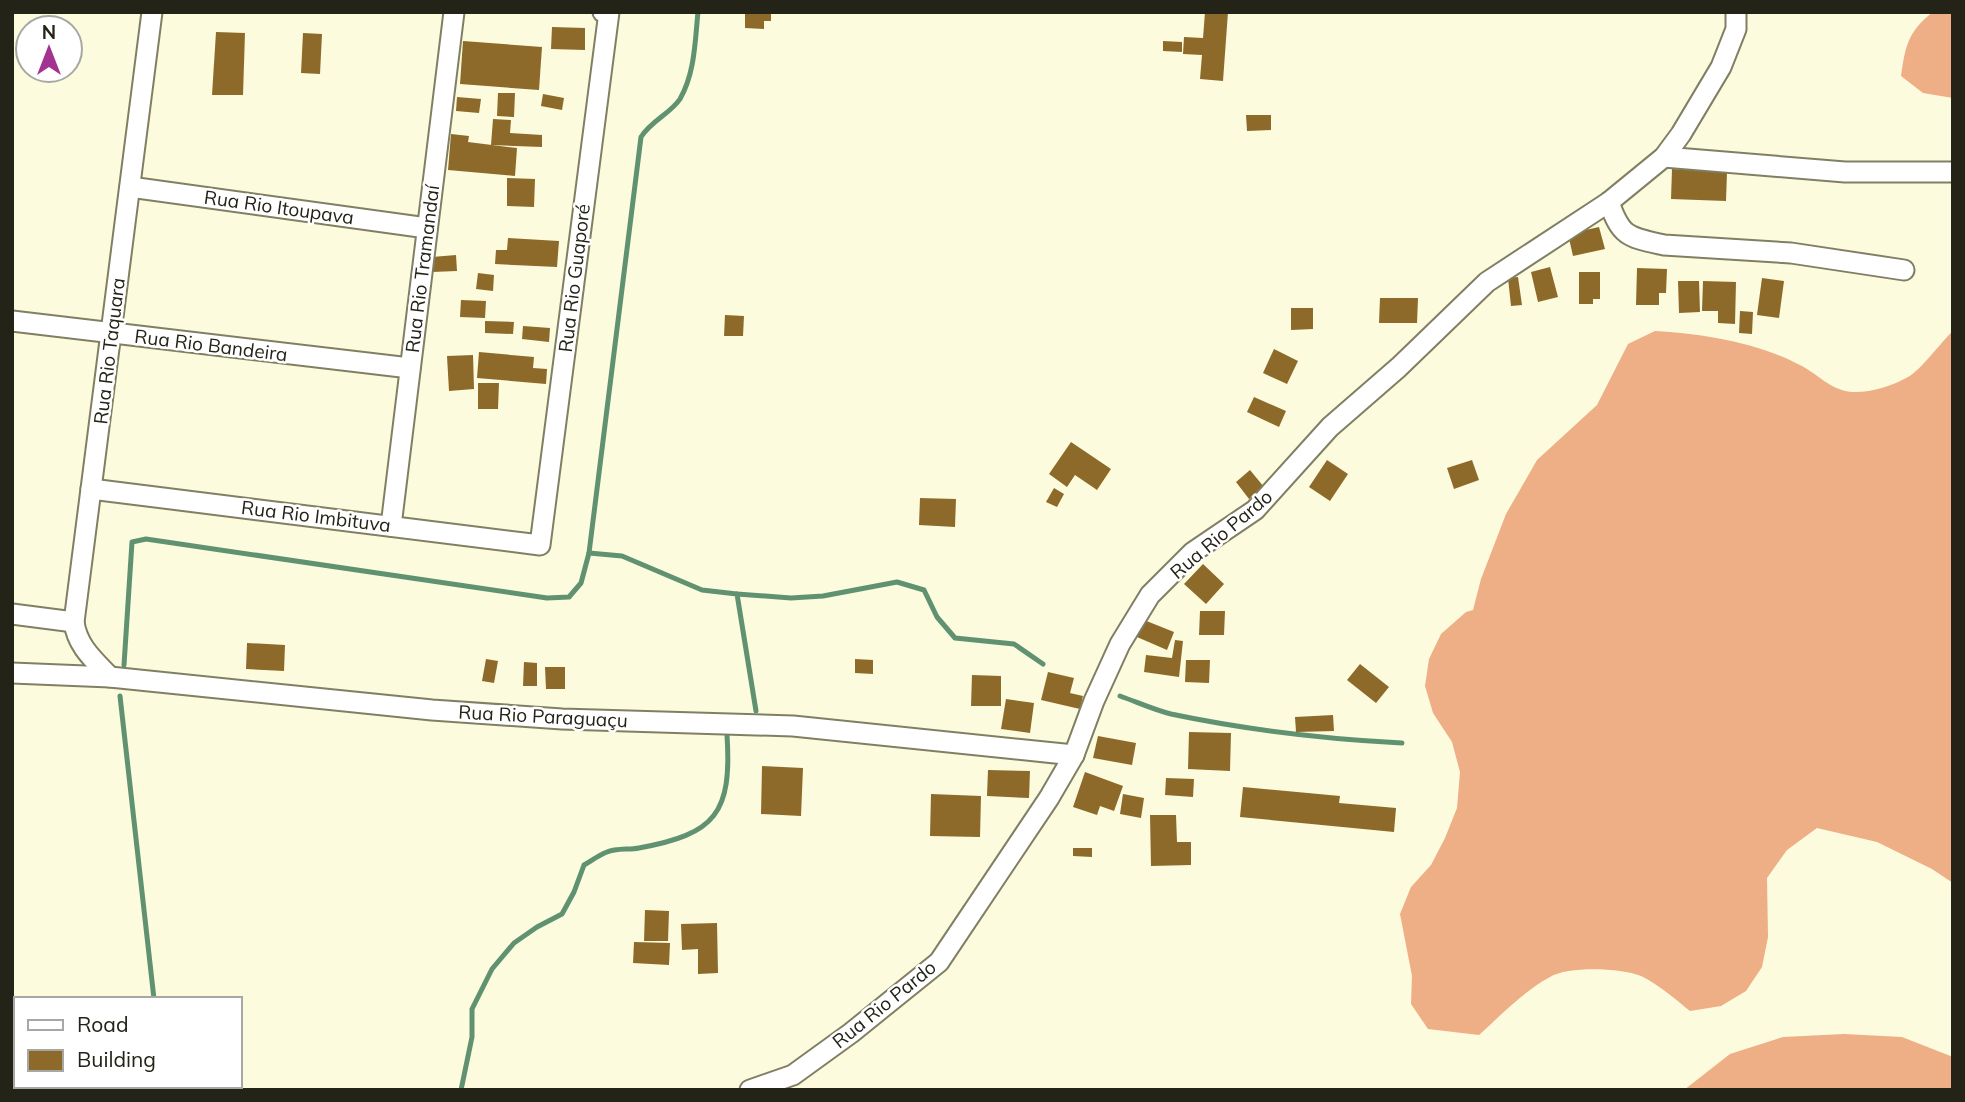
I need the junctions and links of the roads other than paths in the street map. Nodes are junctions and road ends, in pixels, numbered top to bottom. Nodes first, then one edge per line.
1 (152, 12) edge
2 (454, 12) edge
3 (603, 12) edge
4 (609, 12) edge
5 (1736, 12) edge
6 (1664, 157) junction
7 (1953, 172) edge
8 (130, 187) junction
9 (1609, 202) junction
10 (427, 228) junction
11 (1904, 270) dead end
12 (12, 321) edge
13 (111, 333) junction
14 (410, 368) junction
15 (91, 489) junction
16 (391, 526) junction
17 (540, 545) joint
18 (12, 614) edge
19 (74, 622) junction
20 (12, 673) edge
21 (110, 677) junction
22 (1074, 755) junction
23 (750, 1090) edge

1 - 8 street, Rua Rio Taquara
2 - 10 street, Rua Rio Tramandaí
3 - 4 street
4 - 17 street, Rua Rio Guaporé
5 - 6 street, Rua Rio Pardo
6 - 7 street
6 - 9 street, Rua Rio Pardo
8 - 10 street, Rua Rio Itoupava
8 - 13 street, Rua Rio Taquara
9 - 11 street
9 - 22 street, Rua Rio Pardo
10 - 14 street, Rua Rio Tramandaí
12 - 13 street, Rua Rio Bandeira
13 - 14 street, Rua Rio Bandeira
13 - 15 street, Rua Rio Taquara
14 - 16 street, Rua Rio Tramandaí
15 - 16 street, Rua Rio Imbituva
15 - 19 street, Rua Rio Taquara
16 - 17 street, Rua Rio Imbituva
18 - 19 street
19 - 21 street
20 - 21 street, Rua Rio Paraguaçu
21 - 22 street, Rua Rio Paraguaçu
22 - 23 street, Rua Rio Pardo

